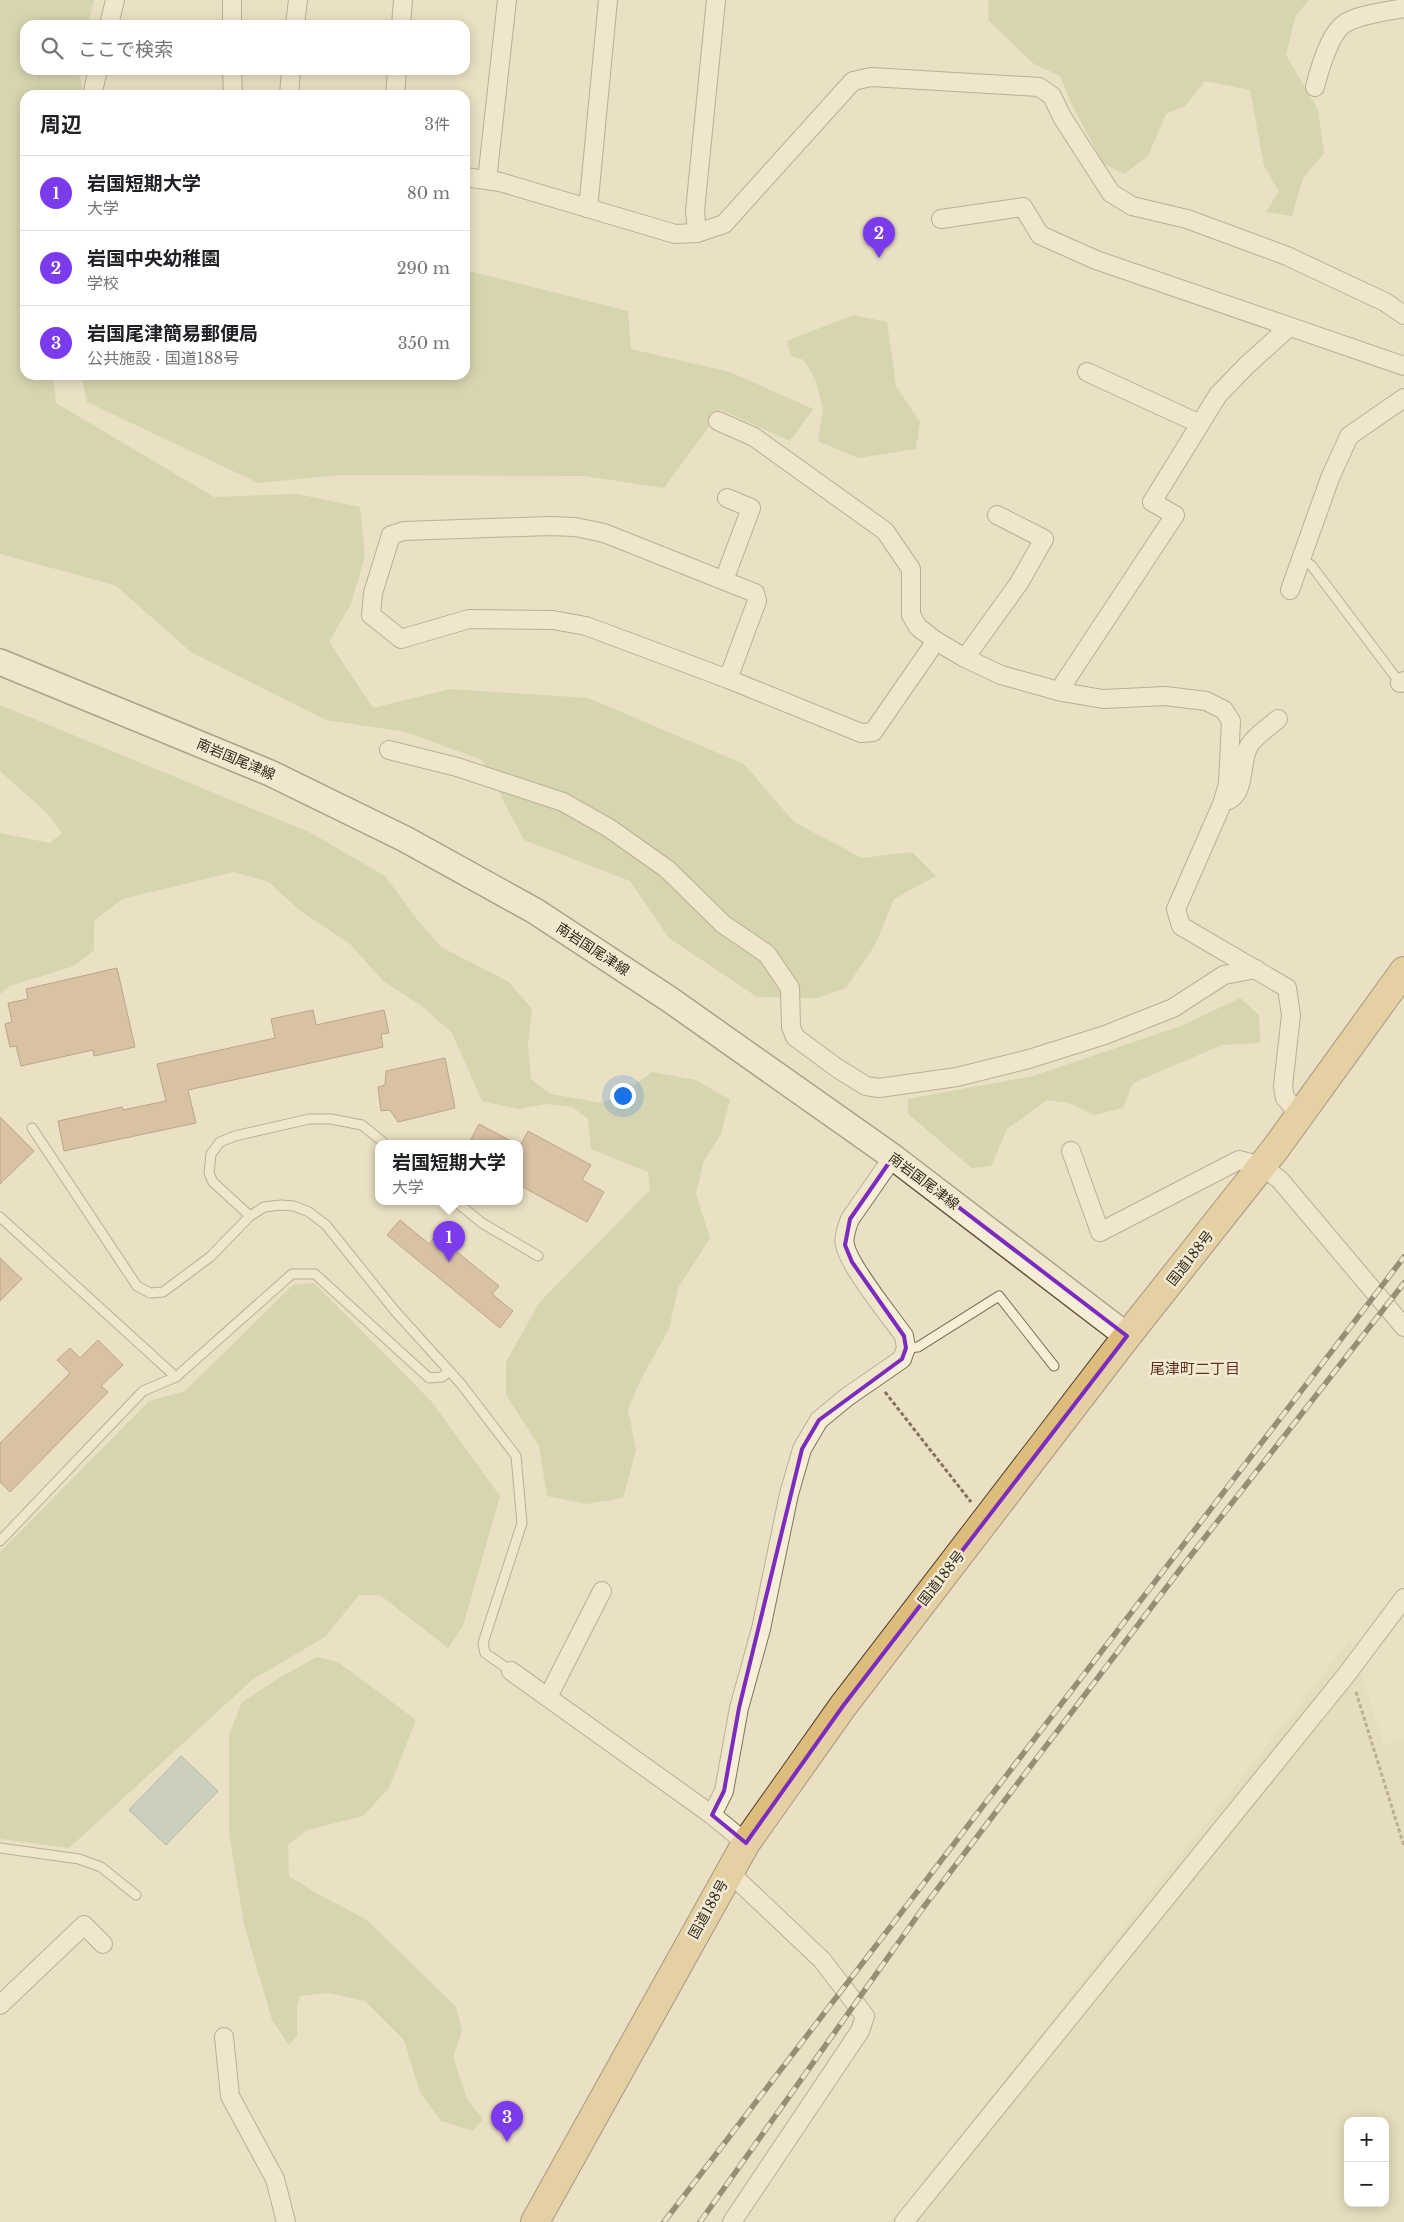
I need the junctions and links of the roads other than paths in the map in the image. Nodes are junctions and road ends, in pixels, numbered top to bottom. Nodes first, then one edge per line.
1 (116, 0) edge
2 (232, 0) edge
3 (298, 0) edge
4 (403, 0) edge
5 (507, 0) edge
6 (608, 0) edge
7 (716, 0) edge
8 (1404, 8) edge
9 (110, 20) edge
10 (232, 20) edge
11 (296, 20) edge
12 (401, 20) edge
13 (97, 75) edge
14 (232, 75) edge
15 (290, 75) edge
16 (397, 75) edge
17 (1315, 87) dead end
18 (93, 90) edge
19 (232, 90) edge
20 (289, 90) edge
21 (395, 90) edge
22 (470, 178) edge
23 (487, 180) junction
24 (587, 208) junction
25 (941, 219) dead end
26 (697, 233) junction
27 (1404, 315) edge
28 (1289, 327) junction
29 (1404, 366) edge
30 (1087, 372) dead end
31 (1404, 398) edge
32 (718, 421) dead end
33 (1200, 424) junction
34 (727, 498) dead end
35 (998, 515) dead end
36 (1302, 558) junction
37 (724, 580) junction
38 (1290, 590) dead end
39 (936, 641) junction
40 (965, 658) junction
41 (0, 662) edge
42 (728, 679) junction
43 (1402, 682) edge
44 (1062, 692) junction
45 (1278, 719) dead end
46 (389, 750) dead end
47 (1222, 804) junction
48 (1256, 969) junction
49 (1404, 971) edge
50 (1300, 1115) junction
51 (32, 1128) dead end
52 (380, 1140) edge
53 (1071, 1151) dead end
54 (893, 1157) junction
55 (1262, 1166) junction
56 (460, 1205) edge
57 (250, 1216) junction
58 (0, 1217) edge
59 (538, 1256) dead end
60 (1404, 1327) edge
61 (1127, 1336) junction
62 (906, 1348) junction
63 (1054, 1366) dead end
64 (449, 1371) junction
65 (176, 1377) junction
66 (0, 1541) edge
67 (602, 1591) dead end
68 (1404, 1598) edge
69 (511, 1671) joint
70 (548, 1697) junction
71 (712, 1815) junction
72 (746, 1843) junction
73 (0, 1848) edge
74 (729, 1872) junction
75 (136, 1895) dead end
76 (103, 1944) dead end
77 (0, 2005) edge
78 (224, 2037) dead end
79 (286, 2222) edge
80 (535, 2222) edge
81 (732, 2222) edge
82 (904, 2222) edge

1 - 9 street
2 - 10 street
3 - 11 street
4 - 12 street
5 - 23 street
6 - 24 street
7 - 26 street
8 - 17 street
13 - 18 street
14 - 19 street
15 - 20 street
16 - 21 street
22 - 23 street
23 - 24 street
24 - 26 street
25 - 28 street
26 - 27 street
28 - 29 street
28 - 33 street
30 - 33 street
31 - 36 street
32 - 39 street
33 - 44 street
34 - 37 street
35 - 40 street
36 - 38 street
36 - 43 lane
37 - 42 street
37 - 42 street
39 - 40 street
39 - 42 street
40 - 44 street
41 - 54 main road, 南岩国尾津線
44 - 47 street
45 - 47 street
46 - 48 street
47 - 48 street
48 - 50 street
49 - 50 highway, 国道188号
50 - 55 highway, 国道188号
51 - 57 lane
52 - 57 lane
53 - 55 street
54 - 61 main road, 南岩国尾津線
54 - 62 street
55 - 60 street
55 - 61 highway, 国道188号
56 - 59 lane
57 - 64 lane
58 - 65 lane
61 - 72 highway, 国道188号
62 - 63 lane
62 - 71 street
64 - 65 lane
64 - 69 lane
65 - 66 lane
67 - 70 street
68 - 82 street
69 - 70 street
70 - 71 street
71 - 72 street
72 - 74 highway, 国道188号
73 - 75 lane
74 - 80 highway, 国道188号
74 - 81 street
76 - 77 street
78 - 79 street

